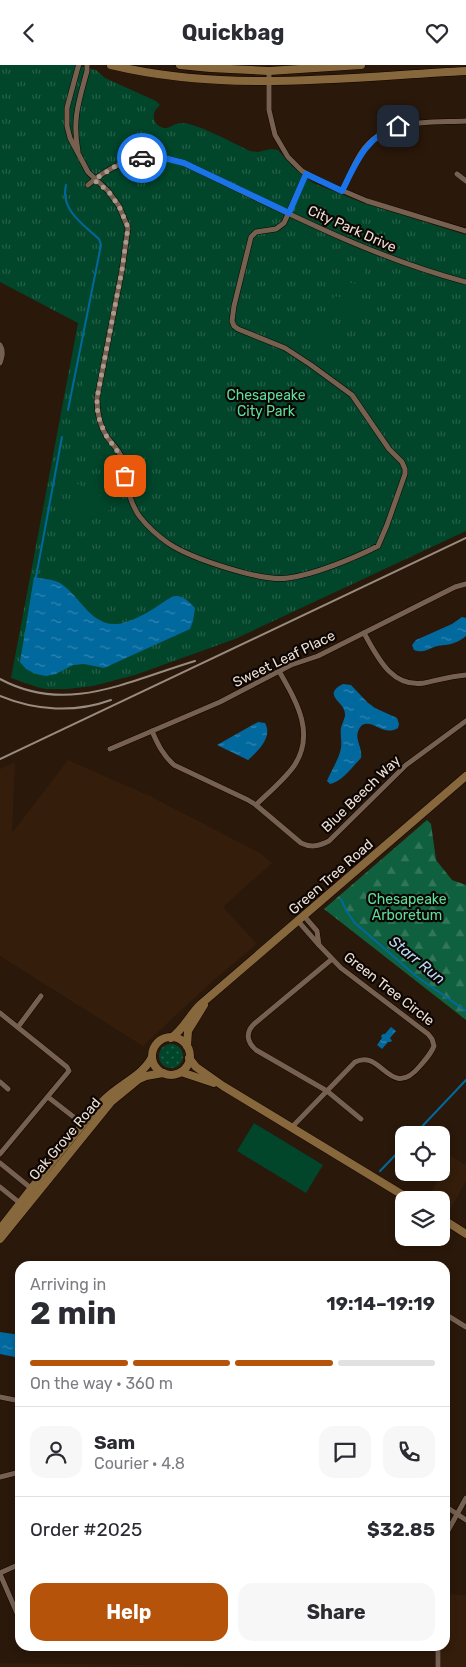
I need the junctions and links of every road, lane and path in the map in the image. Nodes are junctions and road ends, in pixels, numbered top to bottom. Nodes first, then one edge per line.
1 (80, 65) edge
2 (87, 65) edge
3 (111, 65) edge
4 (180, 65) edge
5 (345, 65) edge
6 (361, 65) edge
7 (269, 71) junction
8 (466, 71) edge
9 (269, 81) junction
10 (466, 121) edge
11 (80, 159) junction
12 (306, 174) junction
13 (457, 174) dead end
14 (94, 180) junction
15 (466, 181) edge
16 (88, 185) dead end
17 (342, 191) junction
18 (289, 213) junction
19 (466, 231) edge
20 (466, 282) edge
21 (0, 345) edge
22 (0, 363) edge
23 (466, 584) edge
24 (364, 633) junction
25 (279, 671) junction
26 (466, 675) edge
27 (466, 721) edge
28 (152, 731) junction
29 (110, 749) dead end
30 (466, 776) edge
31 (256, 805) junction
32 (301, 919) junction
33 (332, 959) junction
34 (211, 996) junction
35 (41, 997) dead end
36 (0, 1013) edge
37 (18, 1027) junction
38 (171, 1038) junction
39 (186, 1046) junction
40 (152, 1057) junction
41 (190, 1058) junction
42 (181, 1072) junction
43 (163, 1073) junction
44 (0, 1082) edge
45 (223, 1086) junction
46 (8, 1089) dead end
47 (327, 1091) junction
48 (48, 1097) junction
49 (75, 1118) dead end
50 (361, 1119) dead end
51 (292, 1127) junction
52 (0, 1141) edge
53 (6, 1147) junction
54 (0, 1154) edge
55 (0, 1163) edge
56 (0, 1187) edge
57 (34, 1191) junction
58 (396, 1191) edge
59 (22, 1205) junction
60 (450, 1224) edge
61 (0, 1229) edge
62 (466, 1234) edge
63 (0, 1239) edge
64 (450, 1317) edge
65 (466, 1327) edge
66 (0, 1397) edge
67 (15, 1400) edge
68 (15, 1473) edge
69 (0, 1477) edge
70 (466, 1498) edge
71 (450, 1510) edge
72 (457, 1515) junction
73 (466, 1520) edge
74 (450, 1528) edge
75 (15, 1566) edge
76 (0, 1573) edge
77 (15, 1608) edge
78 (438, 1651) edge
79 (438, 1667) edge

1 - 11 street
2 - 11 street
3 - 9 street
4 - 7 street
5 - 6 street
5 - 7 street
7 - 9 street
8 - 9 street
9 - 12 street
10 - 17 street
11 - 14 street
12 - 17 street
12 - 18 street
13 - 15 street
14 - 16 street, City Park Drive
14 - 18 street, City Park Drive
14 - 18 street
17 - 19 street
18 - 20 street, City Park Drive
21 - 22 street
23 - 24 street, Sweet Leaf Place
24 - 25 street, Sweet Leaf Place
24 - 26 street
25 - 28 street, Sweet Leaf Place
25 - 31 street
27 - 31 street, Blue Beech Way
28 - 29 street, Sweet Leaf Place
28 - 31 street, Blue Beech Way
30 - 32 street, Green Tree Road
32 - 33 street, Green Tree Circle
32 - 34 street, Green Tree Road
33 - 47 street, Green Tree Circle
33 - 47 street, Green Tree Circle
34 - 38 street, Green Tree Road
34 - 39 street, Green Tree Road
35 - 37 street
36 - 37 street
37 - 48 street
38 - 39 street
38 - 40 street
39 - 41 street
40 - 43 street
40 - 57 street, Oak Grove Road
41 - 42 street
41 - 45 street
42 - 43 street
42 - 45 street
43 - 57 street, Oak Grove Road
44 - 46 street
45 - 51 street
47 - 50 street, Green Tree Circle
47 - 51 street, Green Tree Circle
48 - 49 street
48 - 53 street
51 - 58 street
52 - 53 street
53 - 54 street
55 - 57 street
56 - 59 street
57 - 59 street, Oak Grove Road
59 - 61 street, Oak Grove Road
59 - 63 street, Oak Grove Road
60 - 62 street
64 - 65 street
66 - 67 street
68 - 69 street
70 - 72 street
71 - 72 street
72 - 73 street
72 - 74 street
75 - 76 street
76 - 77 street
78 - 79 street

